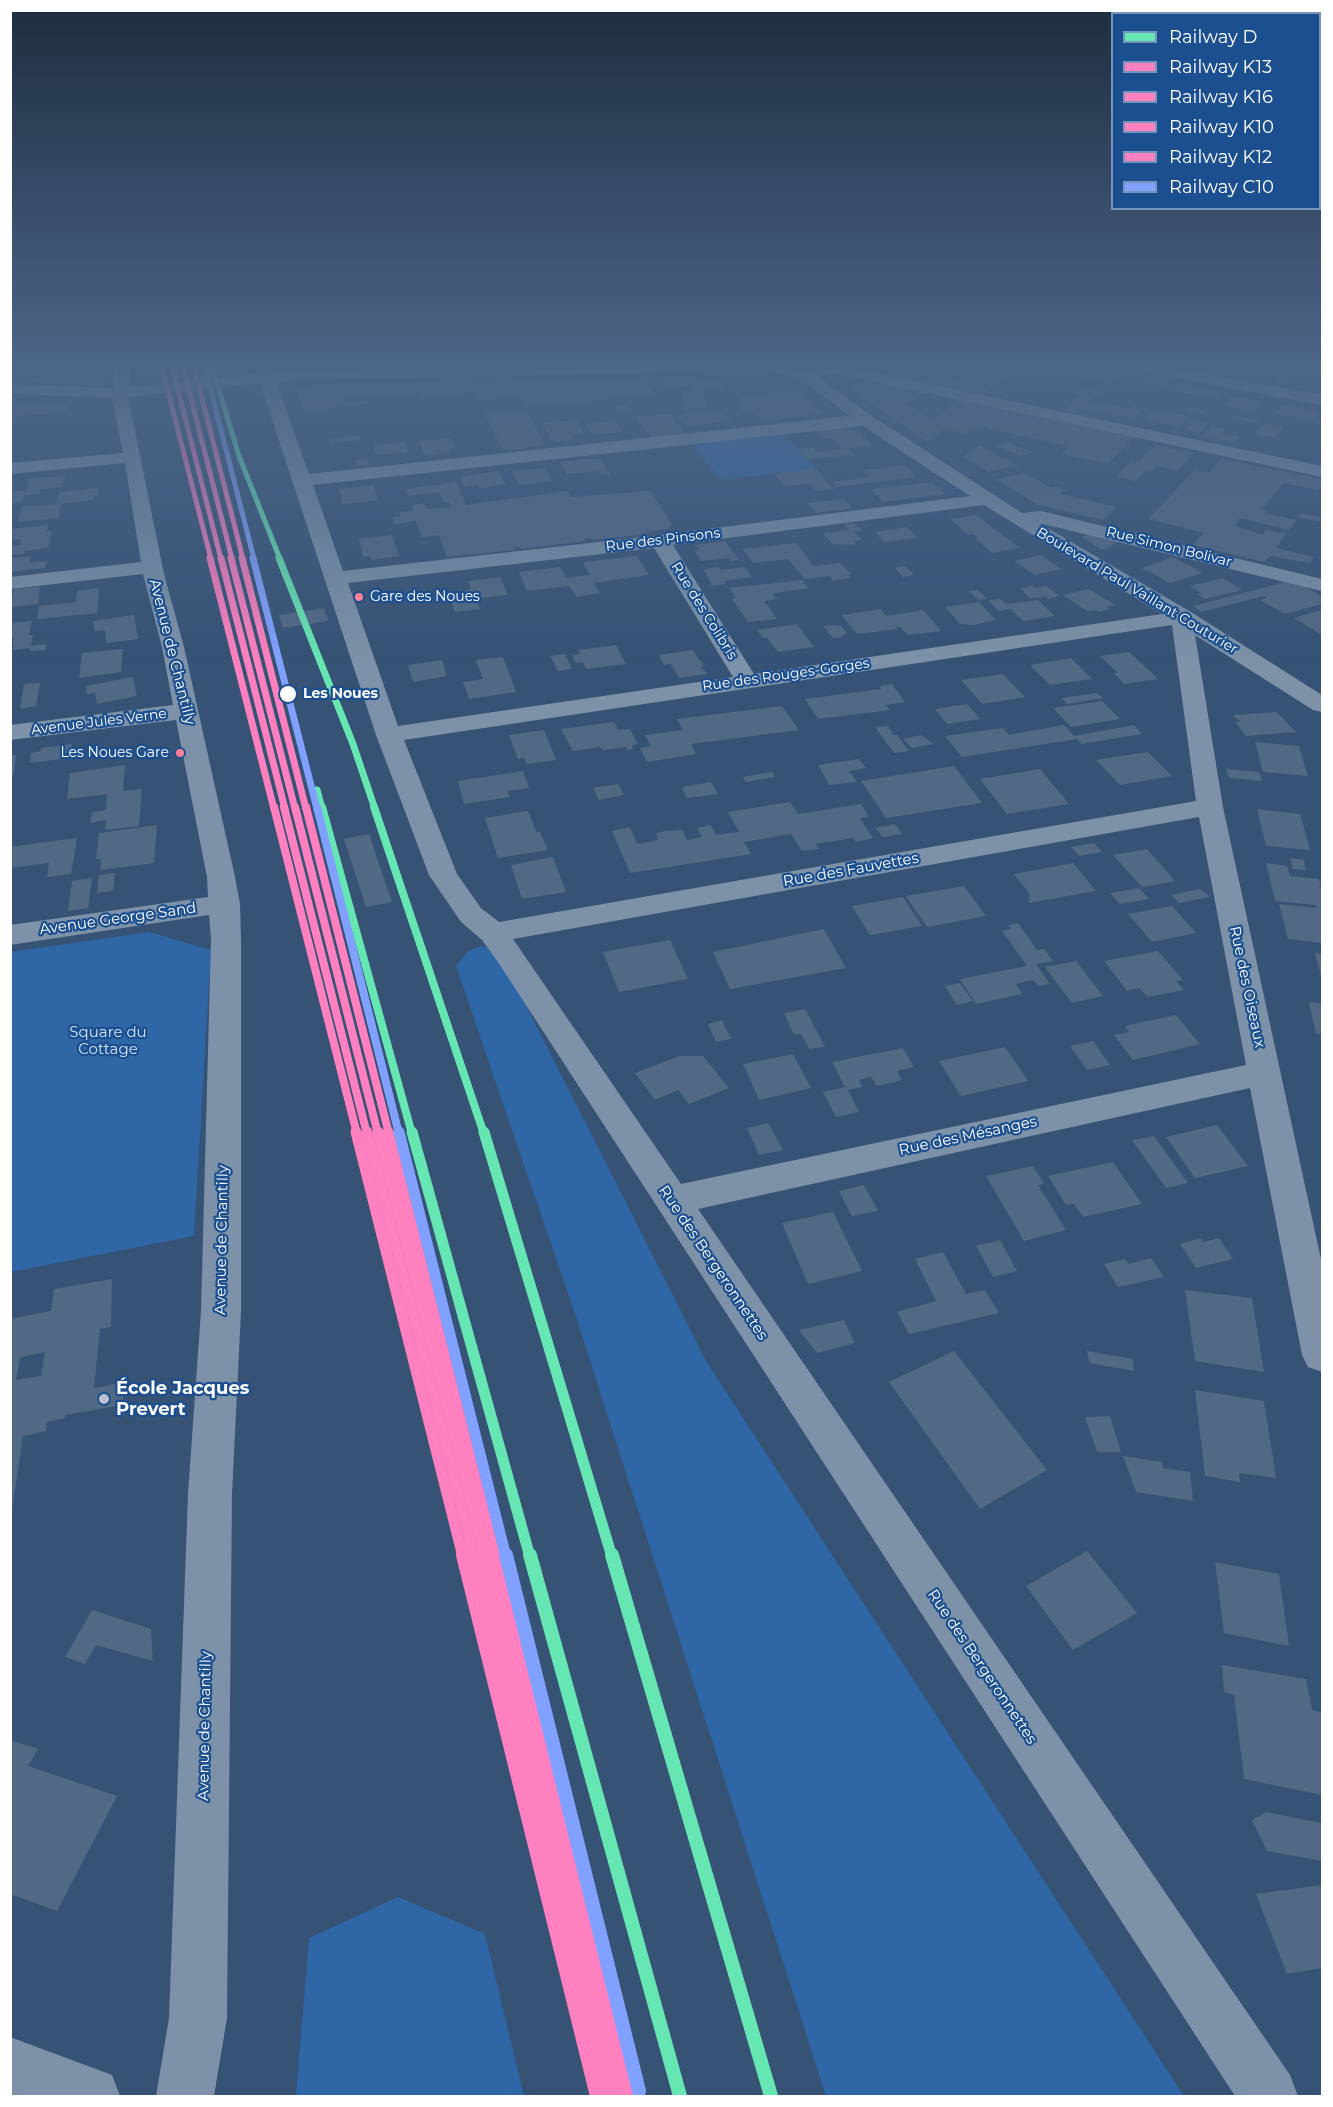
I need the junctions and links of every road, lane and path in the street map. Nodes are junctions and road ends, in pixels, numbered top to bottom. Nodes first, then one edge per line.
1 (48, 465) edge
2 (134, 465) edge
3 (298, 465) edge
4 (441, 465) edge
5 (937, 465) edge
6 (1296, 465) edge
7 (10, 469) edge
8 (1323, 471) edge
9 (303, 480) junction
10 (990, 499) junction
11 (1015, 517) junction
12 (660, 541) junction
13 (152, 567) junction
14 (335, 578) junction
15 (10, 583) edge
16 (1323, 585) edge
17 (1183, 617) junction
18 (747, 681) junction
19 (1323, 705) edge
20 (187, 711) junction
21 (10, 733) edge
22 (389, 735) junction
23 (1210, 807) junction
24 (225, 904) junction
25 (493, 933) junction
26 (10, 935) edge
27 (1264, 1072) junction
28 (671, 1200) junction
29 (1312, 1257) edge
30 (1323, 1355) edge
31 (10, 2066) edge
32 (91, 2097) edge
33 (185, 2097) edge
34 (1269, 2097) edge

1 - 7 street
2 - 13 street, Avenue de Chantilly
3 - 9 street, Rue des Bergeronnettes
4 - 9 street
5 - 10 street, Boulevard Paul Vaillant Couturier
6 - 8 street
9 - 14 street, Rue des Bergeronnettes
10 - 11 street, Boulevard Paul Vaillant Couturier
10 - 12 street, Rue des Pinsons
11 - 16 street, Rue Simon Bolivar
11 - 17 street, Boulevard Paul Vaillant Couturier
12 - 14 street, Rue des Pinsons
12 - 18 street, Rue des Colibris
13 - 15 street
13 - 20 street, Avenue de Chantilly
14 - 22 street, Rue des Bergeronnettes
17 - 18 street, Rue des Rouges-Gorges
17 - 19 street, Boulevard Paul Vaillant Couturier
17 - 23 street, Rue des Oiseaux
18 - 22 street, Rue des Rouges-Gorges
20 - 21 street, Avenue Jules Verne
20 - 24 street, Avenue de Chantilly
22 - 25 street, Rue des Bergeronnettes
23 - 25 street, Rue des Fauvettes
23 - 27 street, Rue des Oiseaux
24 - 26 street, Avenue George Sand
24 - 33 street, Avenue de Chantilly
25 - 28 street, Rue des Bergeronnettes
27 - 28 street, Rue des Mésanges
27 - 29 street, Rue des Oiseaux
28 - 34 street, Rue des Bergeronnettes
29 - 30 street, Rue des Oiseaux
31 - 32 street

